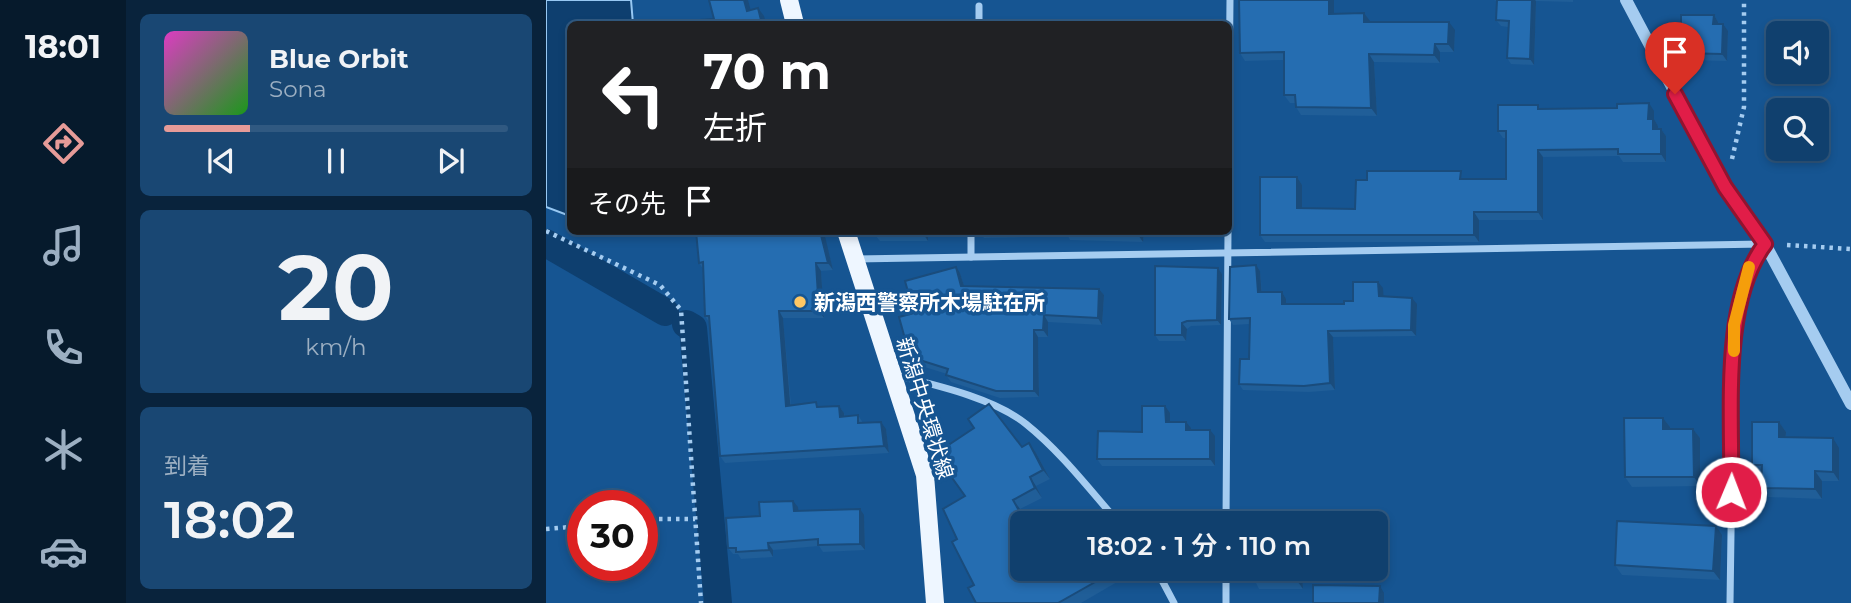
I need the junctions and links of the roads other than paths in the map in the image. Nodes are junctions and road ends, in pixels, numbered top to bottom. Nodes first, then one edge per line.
1 (789, 0) edge
2 (1230, 0) edge
3 (1626, 0) edge
4 (979, 6) dead end
5 (794, 21) edge
6 (979, 21) edge
7 (1230, 21) edge
8 (847, 235) edge
9 (971, 235) edge
10 (1228, 235) edge
11 (1765, 244) junction
12 (1228, 254) junction
13 (971, 257) junction
14 (855, 259) junction
15 (891, 374) junction
16 (1851, 404) edge
17 (1108, 511) edge
18 (1226, 511) edge
19 (1162, 581) edge
20 (1226, 581) edge
21 (935, 603) edge
22 (1174, 603) edge
23 (1226, 603) edge
24 (1730, 603) edge

1 - 5 main road
2 - 7 street
3 - 11 street
4 - 6 street
8 - 14 main road, 新潟中央環状線
9 - 13 street
10 - 12 street
11 - 12 street
11 - 16 street
11 - 24 street
12 - 13 street
12 - 18 street
13 - 14 street
14 - 15 main road, 新潟中央環状線
15 - 17 street
15 - 21 main road, 新潟中央環状線
19 - 22 street
20 - 23 street

